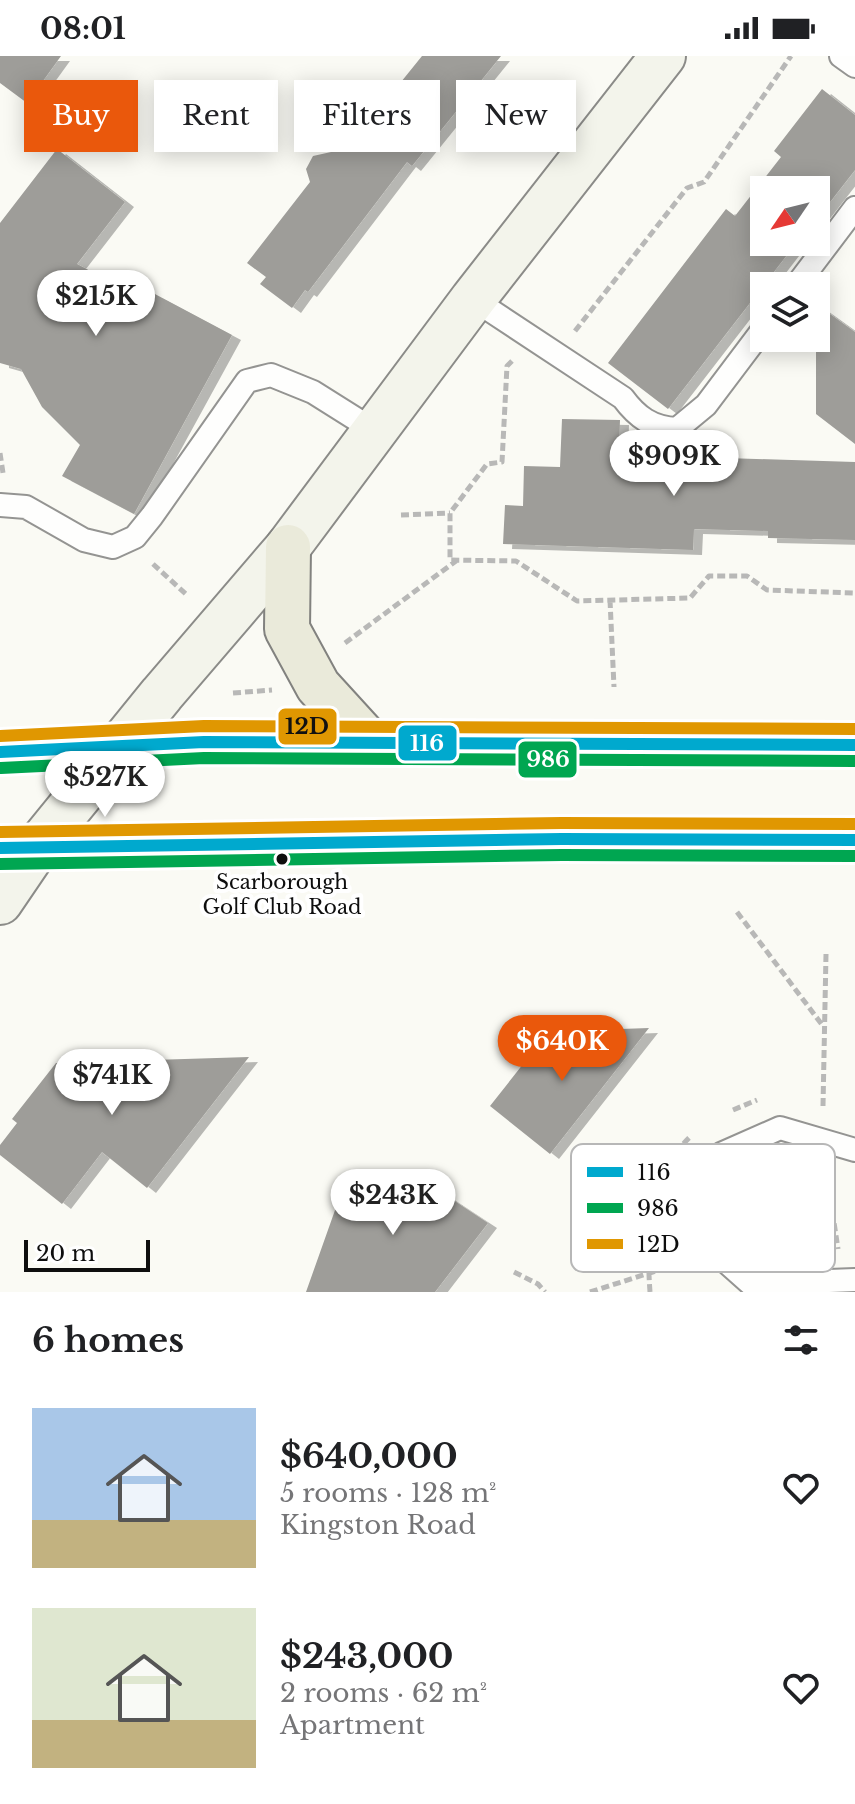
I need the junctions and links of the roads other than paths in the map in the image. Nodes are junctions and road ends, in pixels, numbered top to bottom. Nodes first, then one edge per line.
1 (663, 56) edge
2 (841, 56) edge
3 (855, 66) edge
4 (855, 208) edge
5 (807, 272) edge
6 (473, 299) junction
7 (750, 347) edge
8 (375, 431) junction
9 (0, 505) edge
10 (288, 547) junction
11 (370, 743) junction
12 (855, 745) edge
13 (121, 746) junction
14 (0, 752) edge
15 (855, 840) edge
16 (18, 848) edge
17 (0, 902) edge
18 (744, 1144) edge
19 (835, 1144) edge
20 (835, 1144) edge
21 (855, 1150) edge
22 (738, 1272) edge
23 (855, 1280) edge

1 - 6 street
2 - 3 lane
4 - 5 lane
6 - 7 lane
6 - 8 street
8 - 9 lane
8 - 10 street
10 - 11 main road
10 - 13 street
11 - 12 main road
11 - 13 main road
13 - 14 main road
13 - 16 street
15 - 16 main road
16 - 17 street
18 - 20 lane
19 - 21 lane
22 - 23 lane

